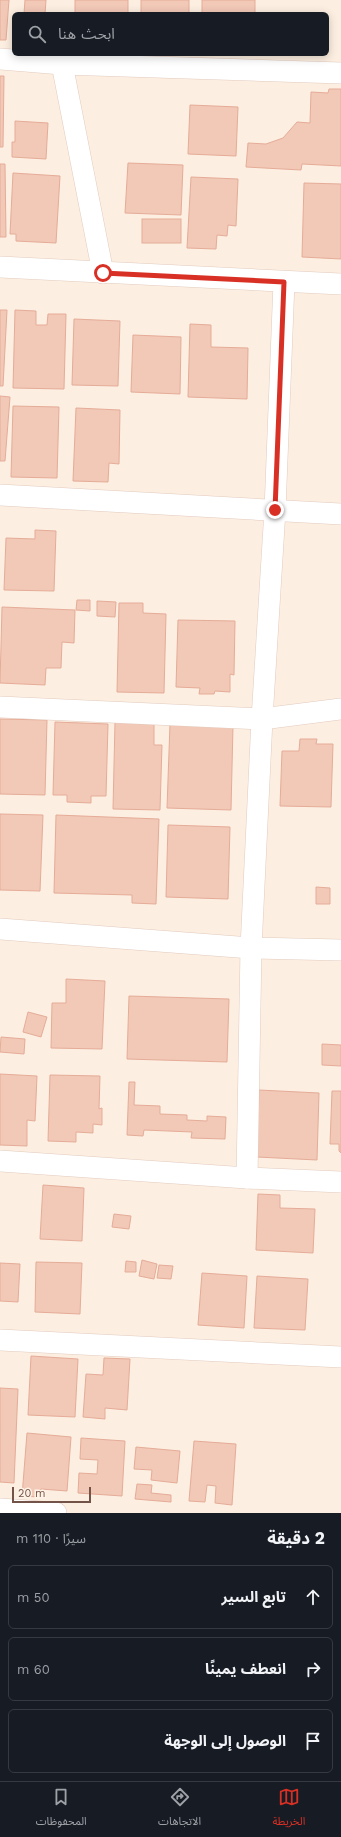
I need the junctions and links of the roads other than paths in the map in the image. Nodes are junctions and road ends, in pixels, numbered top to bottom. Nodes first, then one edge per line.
1 (0, 59) edge
2 (62, 64) junction
3 (341, 73) edge
4 (0, 267) edge
5 (103, 273) junction
6 (284, 282) junction
7 (341, 284) edge
8 (0, 495) edge
9 (275, 510) junction
10 (341, 514) edge
11 (0, 707) edge
12 (341, 709) edge
13 (262, 719) junction
14 (0, 929) edge
15 (251, 948) junction
16 (341, 950) edge
17 (0, 1161) edge
18 (247, 1178) junction
19 (341, 1182) edge
20 (0, 1340) edge
21 (341, 1357) edge
22 (0, 1509) edge
23 (56, 1513) edge

1 - 2 street
2 - 3 street
2 - 5 street
4 - 5 street
5 - 6 street
6 - 7 street
6 - 9 street
8 - 9 street
9 - 10 street
9 - 13 street
11 - 13 street
12 - 13 street
13 - 15 street
14 - 15 street
15 - 16 street
15 - 18 street
17 - 18 street
18 - 19 street
20 - 21 street
22 - 23 street

